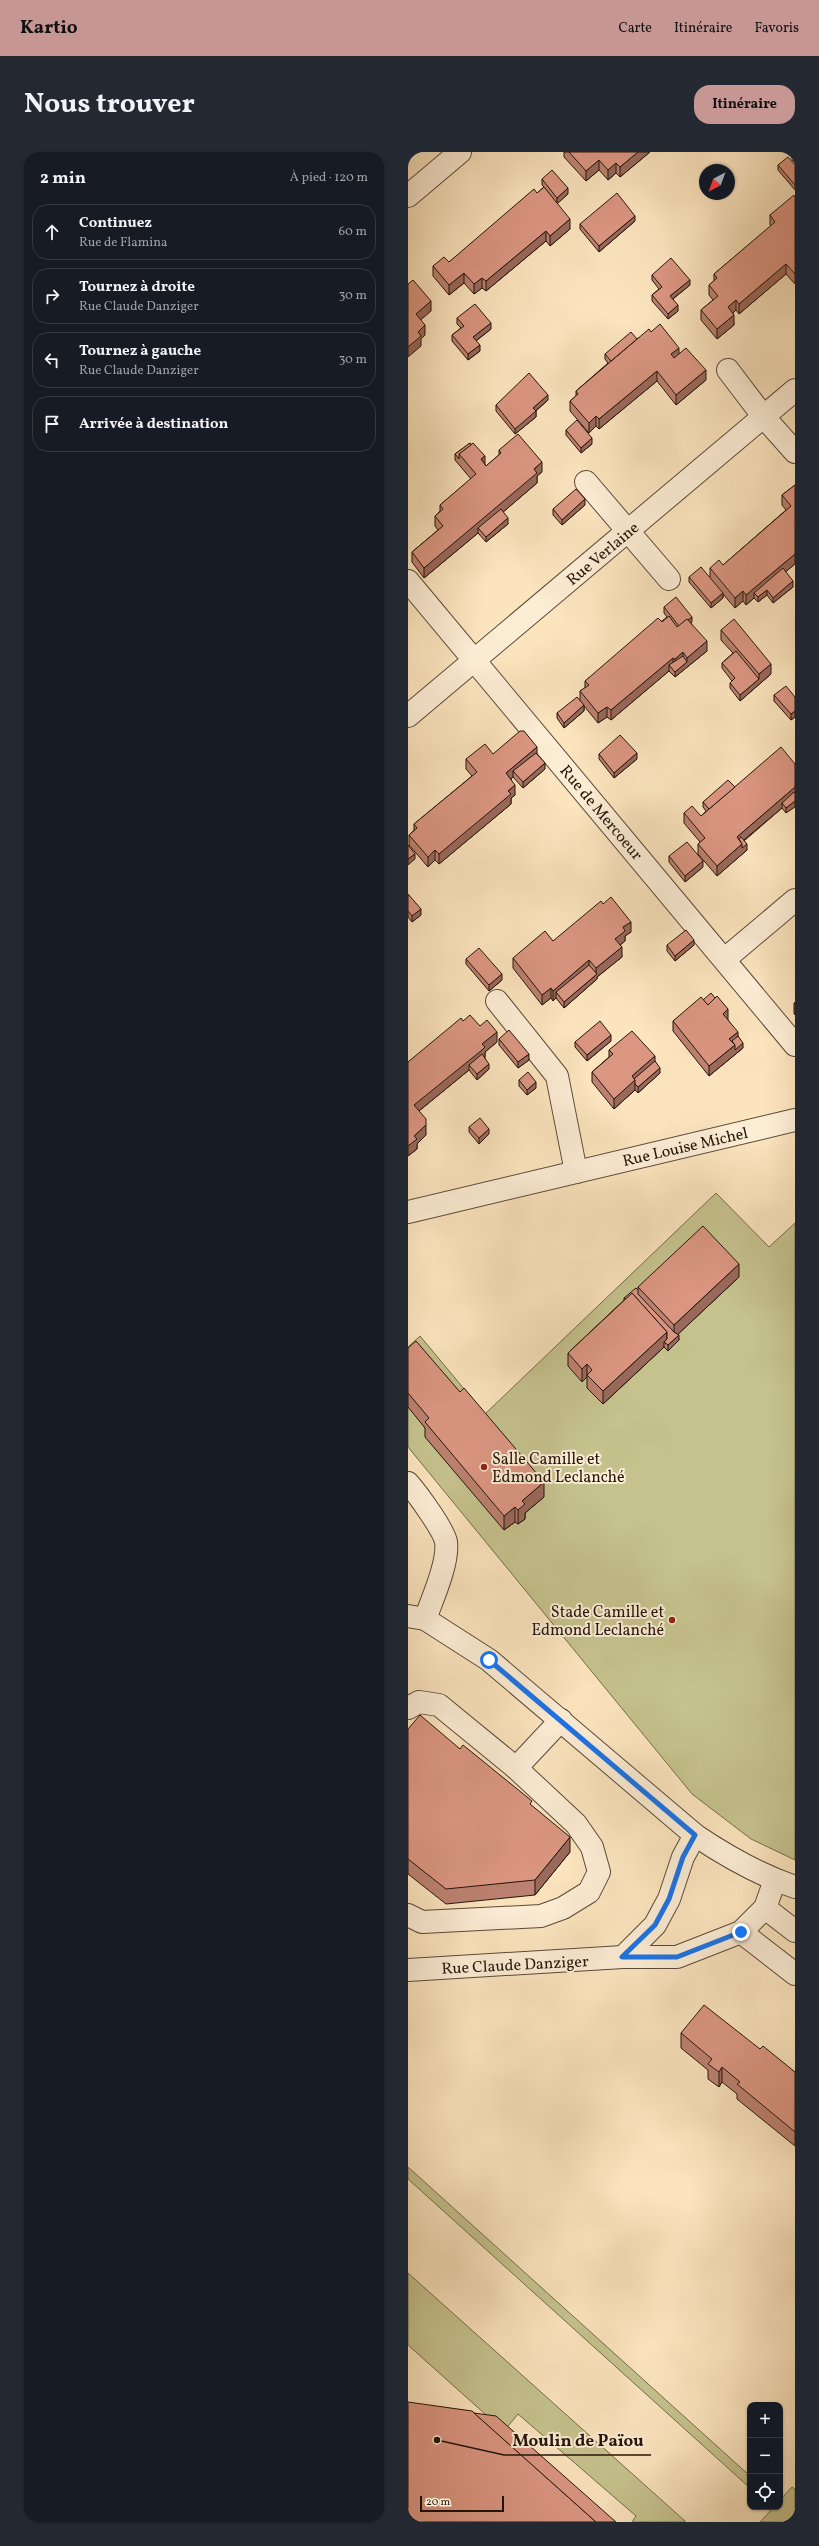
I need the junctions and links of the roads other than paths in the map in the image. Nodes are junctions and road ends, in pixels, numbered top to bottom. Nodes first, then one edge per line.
1 (460, 152) edge
2 (408, 196) edge
3 (728, 370) dead end
4 (795, 390) edge
5 (763, 416) junction
6 (795, 452) edge
7 (586, 482) dead end
8 (627, 532) junction
9 (669, 579) dead end
10 (408, 581) edge
11 (475, 660) junction
12 (408, 716) edge
13 (795, 900) edge
14 (725, 959) junction
15 (497, 1001) dead end
16 (795, 1045) edge
17 (795, 1120) edge
18 (576, 1172) junction
19 (408, 1212) edge
20 (408, 1483) edge
21 (417, 1618) edge
22 (408, 1708) edge
23 (561, 1720) junction
24 (516, 1768) junction
25 (695, 1835) junction
26 (775, 1880) junction
27 (795, 1887) edge
28 (765, 1908) junction
29 (408, 1915) edge
30 (795, 1931) edge
31 (741, 1932) junction
32 (622, 1957) junction
33 (408, 1970) edge
34 (795, 1974) edge

1 - 2 street
3 - 5 street
4 - 5 street, Rue Verlaine
5 - 6 street
5 - 8 street, Rue Verlaine
7 - 8 street
8 - 9 street
8 - 11 street, Rue Verlaine
10 - 11 street, Rue de Mercoeur
11 - 12 street, Rue Verlaine
11 - 14 street, Rue de Mercoeur
13 - 14 street
14 - 16 street, Rue de Mercoeur
15 - 18 street
17 - 18 street, Rue Louise Michel
18 - 19 street, Rue Louise Michel
20 - 21 street
21 - 23 street
22 - 24 street
23 - 24 street
23 - 25 street
24 - 29 street
25 - 26 street
25 - 32 street
26 - 27 street
26 - 28 street, Rue Claude Danziger
28 - 30 street
28 - 31 street, Rue Claude Danziger
31 - 32 street, Rue Claude Danziger
31 - 34 street
32 - 33 street, Rue Claude Danziger

